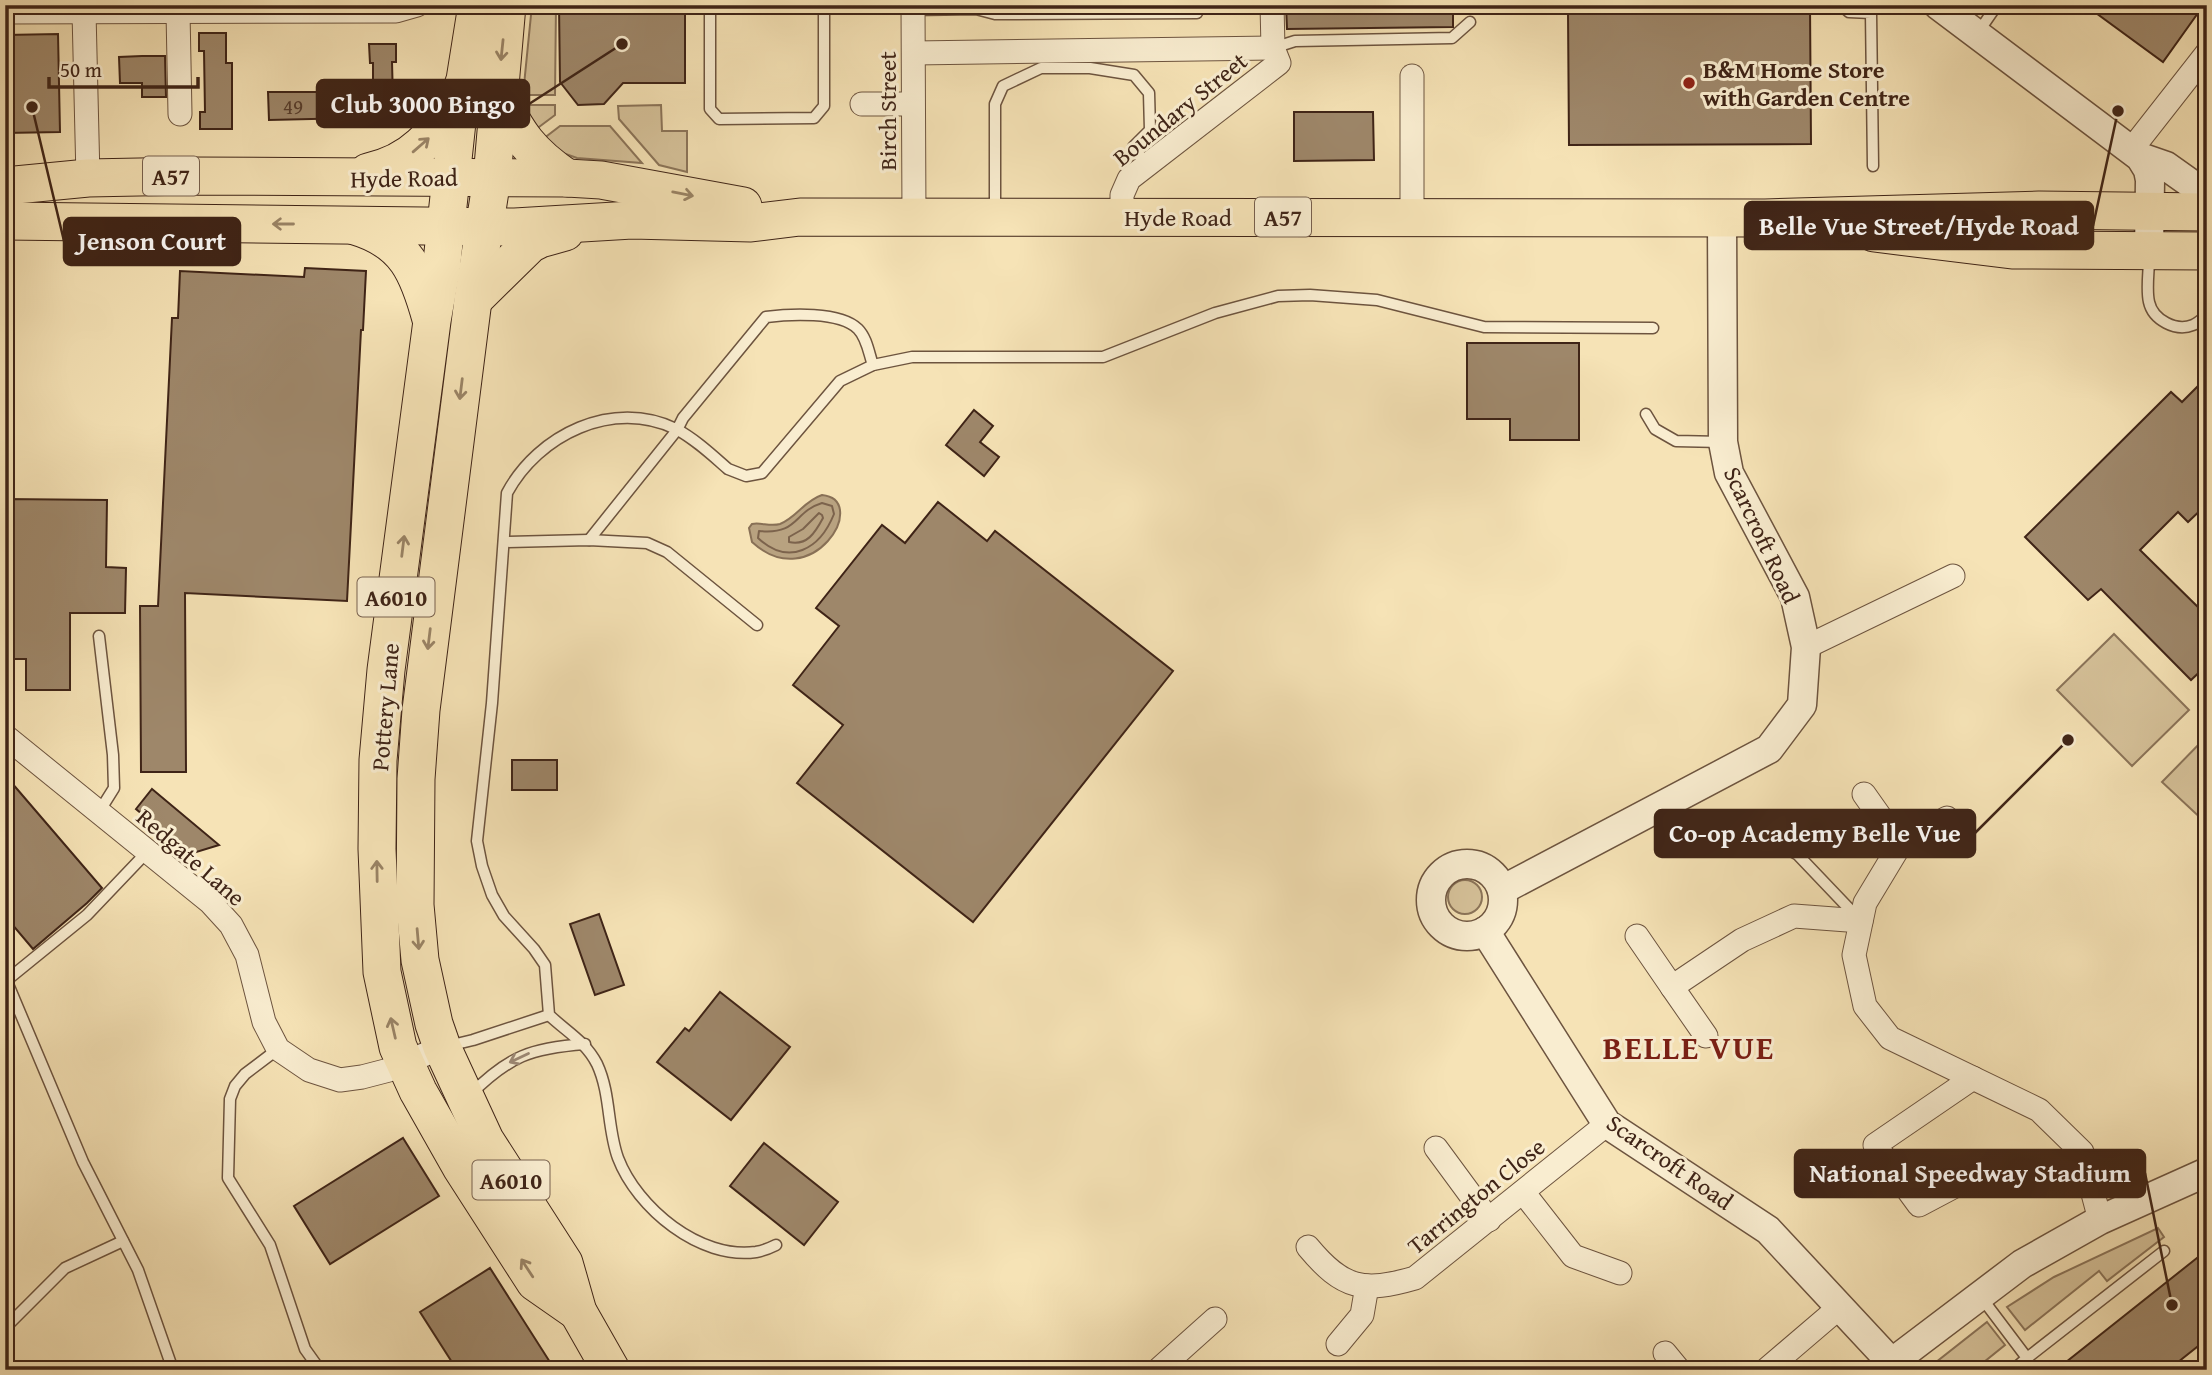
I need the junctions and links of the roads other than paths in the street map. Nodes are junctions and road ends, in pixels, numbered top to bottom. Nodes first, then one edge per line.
1 (416, 5) edge
2 (477, 5) edge
3 (506, 5) edge
4 (710, 5) edge
5 (824, 5) edge
6 (1197, 5) edge
7 (1272, 5) edge
8 (1841, 5) edge
9 (1938, 5) edge
10 (1997, 5) edge
11 (976, 7) edge
12 (913, 8) edge
13 (5, 12) edge
14 (84, 12) junction
15 (178, 12) junction
16 (1470, 22) dead end
17 (1977, 34) junction
18 (1273, 48) junction
19 (914, 53) junction
20 (2207, 54) edge
21 (1412, 76) dead end
22 (460, 94) junction
23 (498, 95) junction
24 (862, 104) dead end
25 (912, 104) junction
26 (180, 114) dead end
27 (2135, 153) junction
28 (1148, 164) junction
29 (1873, 166) dead end
30 (190, 176) junction
31 (88, 178) junction
32 (337, 178) junction
33 (567, 178) junction
34 (5, 186) edge
35 (2207, 195) edge
36 (449, 201) junction
37 (488, 202) junction
38 (2207, 212) edge
39 (1412, 217) junction
40 (800, 218) junction
41 (914, 218) junction
42 (995, 218) junction
43 (1122, 218) junction
44 (1722, 218) junction
45 (1765, 218) junction
46 (632, 220) junction
47 (5, 221) edge
48 (681, 221) junction
49 (351, 225) junction
50 (2150, 231) junction
51 (2207, 231) edge
52 (2207, 251) edge
53 (472, 300) junction
54 (2207, 315) edge
55 (432, 321) junction
56 (1653, 328) dead end
57 (873, 365) junction
58 (1646, 414) dead end
59 (677, 430) junction
60 (1723, 442) junction
61 (589, 540) junction
62 (504, 542) junction
63 (1953, 576) dead end
64 (757, 625) dead end
65 (99, 636) dead end
66 (1806, 647) junction
67 (5, 736) edge
68 (1864, 794) dead end
69 (99, 812) junction
70 (1947, 818) dead end
71 (1780, 841) dead end
72 (1900, 845) junction
73 (148, 851) junction
74 (1502, 890) junction
75 (1861, 921) junction
76 (1485, 931) junction
77 (1637, 936) dead end
78 (6, 978) edge
79 (1672, 987) junction
80 (549, 1015) junction
81 (1706, 1037) dead end
82 (585, 1044) junction
83 (442, 1048) junction
84 (278, 1049) junction
85 (405, 1063) junction
86 (1973, 1078) junction
87 (466, 1100) junction
88 (1607, 1124) junction
89 (1436, 1148) dead end
90 (2207, 1172) edge
91 (1970, 1178) dead end
92 (1523, 1192) junction
93 (1489, 1220) junction
94 (2100, 1220) junction
95 (123, 1241) junction
96 (776, 1245) dead end
97 (1308, 1247) dead end
98 (2164, 1251) dead end
99 (1620, 1273) dead end
100 (1367, 1286) junction
101 (1979, 1294) junction
102 (1841, 1306) junction
103 (578, 1312) junction
104 (1215, 1319) dead end
105 (5, 1328) edge
106 (1338, 1344) dead end
107 (2027, 1358) junction
108 (1887, 1366) edge
109 (173, 1370) edge
110 (320, 1370) edge
111 (611, 1370) edge
112 (1158, 1370) edge
113 (1766, 1370) edge
114 (2013, 1370) edge

1 - 15 street
2 - 22 highway, Pottery Lane / A6010
3 -> 23 highway, Pottery Lane / A6010
4 - 5 lane
6 - 11 lane
7 - 18 street, Boundary Street
8 - 29 lane
9 - 17 street
10 - 17 lane
11 - 12 lane
12 - 19 street, Birch Street
13 - 14 street
14 - 15 street
14 - 31 street
15 - 26 street
16 - 18 lane
17 - 27 street
18 - 19 street
18 - 28 street, Boundary Street
19 - 25 street, Birch Street
20 - 27 street
21 - 39 street
32 -> 22 highway, A57
22 - 36 highway, Pottery Lane / A6010
23 - 33 highway
23 - 37 highway, Pottery Lane / A6010
24 - 25 street
25 - 41 street, Birch Street
27 - 35 street
27 - 50 street
28 - 42 lane
28 - 43 street, Boundary Street
30 - 31 highway, Hyde Road / A57
30 - 32 highway, Hyde Road / A57
30 - 36 highway, A57
31 - 34 highway, Hyde Road / A57
32 - 36 highway, Hyde Road / A57
33 - 37 highway, Hyde Road / A57
33 -> 40 highway, Hyde Road / A57
36 - 37 highway, Hyde Road / A57
36 - 37 highway, A57
36 - 49 highway, Hyde Road / A57
36 - 55 highway, Pottery Lane / A6010
37 - 46 highway, Hyde Road / A57
37 - 48 highway, A57
37 - 53 highway, Pottery Lane / A6010
38 - 50 highway, Hyde Road / A57
39 - 43 highway, Hyde Road / A57
39 - 44 highway, Hyde Road / A57
40 - 41 highway, Hyde Road / A57
40 - 48 highway, Hyde Road / A57
41 - 42 highway, Hyde Road / A57
42 - 43 highway, Hyde Road / A57
44 - 45 highway, Hyde Road / A57
44 - 60 street, Scarcroft Road
45 - 50 highway, Hyde Road / A57
45 - 50 highway, Hyde Road / A57
46 - 48 highway, Hyde Road / A57
46 - 53 highway, A57
49 -> 47 highway, Hyde Road / A57
49 - 55 highway
50 - 51 highway, Hyde Road / A57
50 - 52 highway, Hyde Road / A57
50 - 54 lane
53 -> 83 highway, Pottery Lane / A6010
85 -> 55 highway, Pottery Lane / A6010
56 - 57 lane
57 - 59 lane
57 - 59 lane
58 - 60 lane
59 - 61 lane
59 - 62 lane
60 - 66 street, Scarcroft Road
61 - 62 lane
61 - 64 lane
62 - 80 lane
63 - 66 street
65 - 69 lane
66 - 74 street, Scarcroft Road
67 - 69 street, Redgate Lane
68 - 72 street
69 - 73 street, Redgate Lane
70 - 72 street
71 - 75 lane
72 - 75 street
73 - 78 lane
73 - 84 street, Redgate Lane
74 - 76 street
74 - 76 street
75 - 79 street
75 - 86 street
76 - 88 street, Scarcroft Road
77 - 79 street
78 - 95 lane
79 - 81 street
80 - 82 lane
80 - 83 lane
82 -> 87 lane
82 - 96 lane
83 - 85 street
83 - 87 highway, Pottery Lane / A6010
84 - 85 street
84 - 110 lane
103 -> 85 highway, Pottery Lane / A6010
86 - 91 street
86 - 94 street
87 - 103 highway, Pottery Lane / A6010
88 - 92 street, Tarrington Close
88 - 102 street, Scarcroft Road
89 - 93 street
90 - 94 street
92 - 93 street, Tarrington Close
92 - 99 street
93 - 100 street, Tarrington Close
94 - 101 street
95 - 105 lane
95 - 109 lane
97 - 100 street, Tarrington Close
98 - 107 lane
100 - 106 street
101 - 107 lane
101 - 108 street
102 - 108 street, Scarcroft Road
102 - 113 street
103 - 111 highway, Pottery Lane / A6010
104 - 112 street
107 - 114 lane

